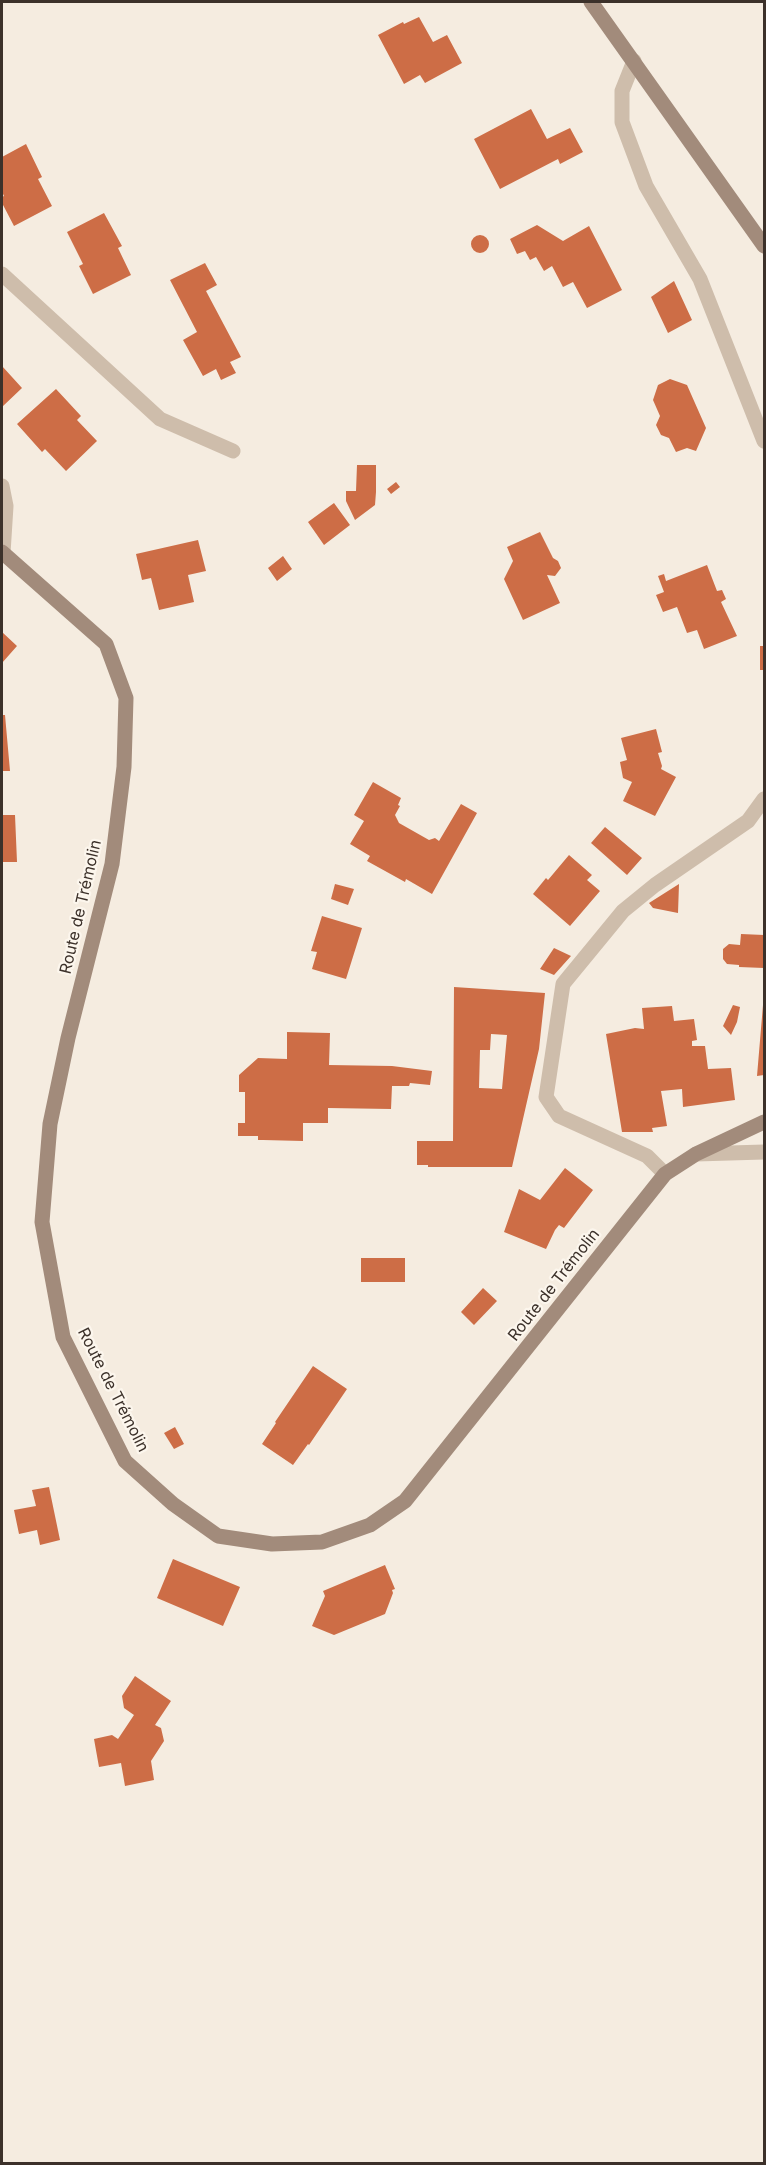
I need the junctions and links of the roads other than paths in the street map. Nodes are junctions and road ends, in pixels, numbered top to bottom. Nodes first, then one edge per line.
1 (591, 2) edge
2 (634, 61) junction
3 (765, 246) edge
4 (2, 274) edge
5 (765, 441) edge
6 (233, 451) dead end
7 (2, 486) edge
8 (2, 553) edge
9 (765, 799) edge
10 (765, 1122) edge
11 (765, 1152) edge
12 (696, 1154) junction
13 (665, 1174) junction

1 - 2 street
2 - 3 street
2 - 5 street
4 - 6 street
7 - 8 street
8 - 13 street, Route de Trémolin
9 - 13 street
10 - 12 street, Route de Trémolin
11 - 12 street
12 - 13 street, Route de Trémolin

